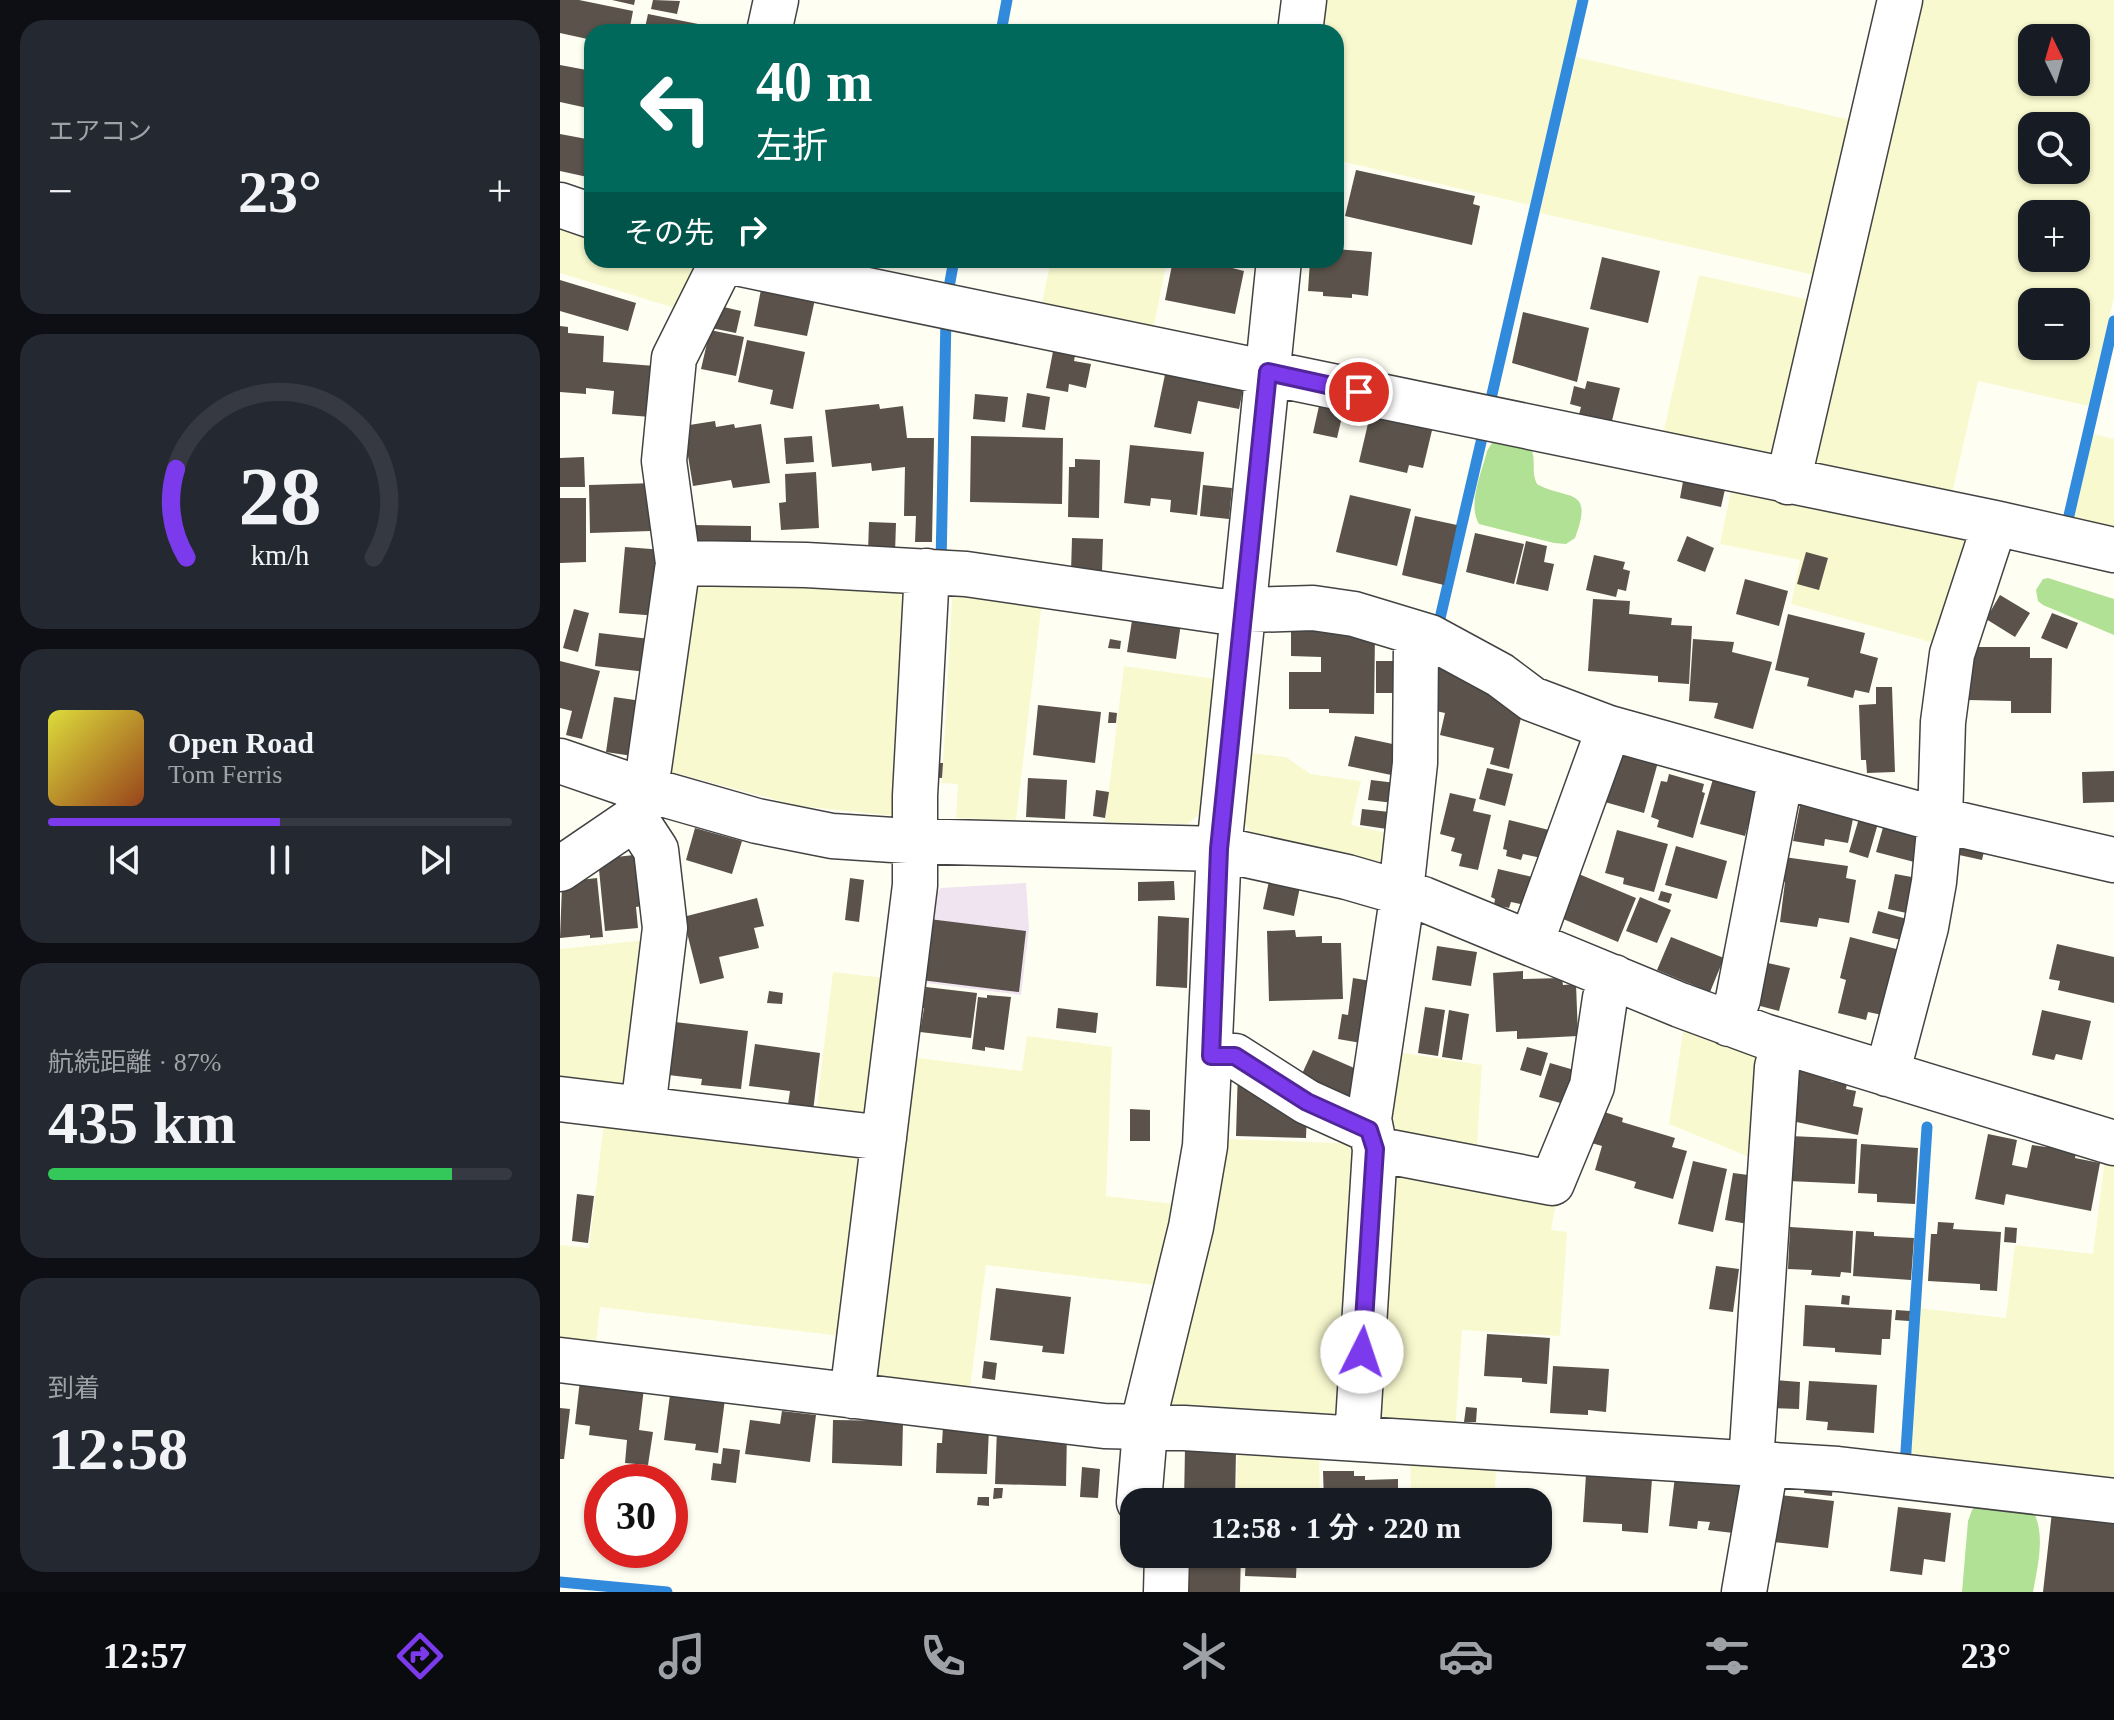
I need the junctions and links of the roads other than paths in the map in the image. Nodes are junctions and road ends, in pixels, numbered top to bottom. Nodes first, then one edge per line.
1 (776, 0) edge
2 (1304, 0) edge
3 (1900, 0) edge
4 (771, 24) edge
5 (1301, 24) edge
6 (560, 205) edge
7 (584, 213) edge
8 (719, 268) edge
9 (762, 268) edge
10 (1278, 268) edge
11 (1268, 372) junction
12 (1788, 482) junction
13 (1995, 523) junction
14 (2114, 550) edge
15 (678, 563) junction
16 (927, 571) junction
17 (1243, 610) junction
18 (1420, 634) junction
19 (1609, 728) junction
20 (560, 761) edge
21 (1781, 776) junction
22 (639, 803) junction
23 (1940, 820) junction
24 (915, 841) junction
25 (1219, 849) junction
26 (2114, 860) edge
27 (560, 869) edge
28 (1402, 893) junction
29 (1531, 943) junction
30 (1614, 977) junction
31 (1729, 1024) junction
32 (1784, 1042) junction
33 (1211, 1056) junction
34 (1887, 1074) junction
35 (560, 1099) edge
36 (643, 1109) junction
37 (884, 1138) junction
38 (1372, 1140) junction
39 (2114, 1143) edge
40 (560, 1360) edge
41 (852, 1396) junction
42 (1157, 1428) junction
43 (1357, 1439) junction
44 (1758, 1464) junction
45 (1142, 1488) edge
46 (1166, 1488) edge
47 (2114, 1501) edge
48 (1138, 1568) edge
49 (1167, 1568) edge
50 (1137, 1592) edge
51 (1166, 1592) edge
52 (1744, 1592) edge

1 - 4 street
2 - 5 street
3 - 12 street
6 - 7 street
8 - 15 street
9 - 11 street
10 - 11 street
11 - 12 street
11 - 17 street
12 - 13 street
13 - 14 street
13 - 23 street
15 - 16 street
15 - 22 street
16 - 17 street
16 - 24 street
17 - 18 street
17 - 25 street
18 - 19 street
18 - 28 street
19 - 21 street
19 - 29 street
20 - 22 street
21 - 23 street
21 - 31 street
22 - 24 street
22 - 27 street
22 - 36 street
23 - 26 street
23 - 34 street
24 - 25 street
24 - 37 street
25 - 28 street
25 - 33 street
28 - 29 street
28 - 38 street
29 - 30 street
30 - 31 street
30 - 38 street
31 - 32 street
32 - 34 street
32 - 44 street
33 - 38 street
33 - 42 street
34 - 39 street
35 - 36 street
36 - 37 street
37 - 41 street
38 - 43 street
40 - 41 street
41 - 42 street
42 - 43 street
42 - 45 street
42 - 46 street
43 - 44 street
44 - 47 street
44 - 52 street
48 - 50 street
49 - 51 street

